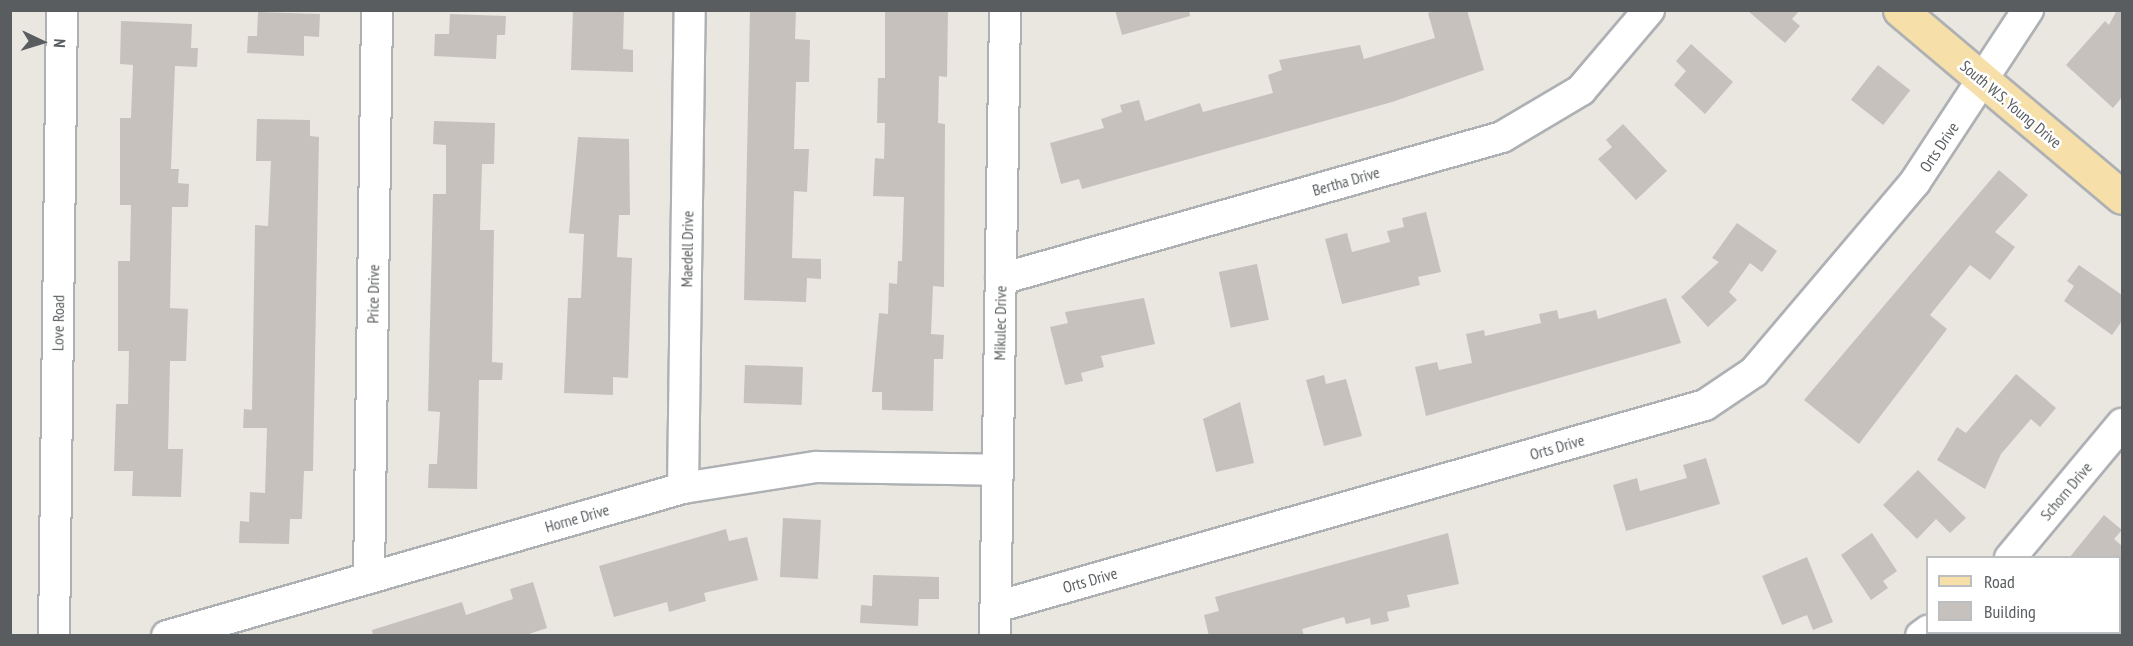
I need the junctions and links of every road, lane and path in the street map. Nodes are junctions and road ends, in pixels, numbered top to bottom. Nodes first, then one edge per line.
1 (62, 10) edge
2 (377, 10) edge
3 (690, 10) edge
4 (1005, 10) edge
5 (1649, 10) edge
6 (1900, 10) edge
7 (2028, 10) edge
8 (1983, 81) junction
9 (2122, 197) edge
10 (1001, 279) junction
11 (2122, 424) edge
12 (2113, 456) edge
13 (998, 470) junction
14 (683, 488) junction
15 (2012, 556) edge
16 (369, 578) junction
17 (996, 621) edge
18 (54, 636) edge
19 (168, 636) edge

1 - 18 street, Love Road
2 - 16 street, Price Drive
3 - 14 street, Maedell Drive
4 - 10 street, Mikulec Drive
5 - 10 street, Bertha Drive
6 - 8 main road, South W.S. Young Drive
7 - 8 street, Orts Drive
8 - 9 main road, South W.S. Young Drive
8 - 17 street, Orts Drive
10 - 13 street, Mikulec Drive
11 - 12 street, Schorn Drive
12 - 15 street, Schorn Drive
13 - 14 street, Horne Drive
13 - 17 street, Mikulec Drive
14 - 16 street, Horne Drive
16 - 19 street, Horne Drive

